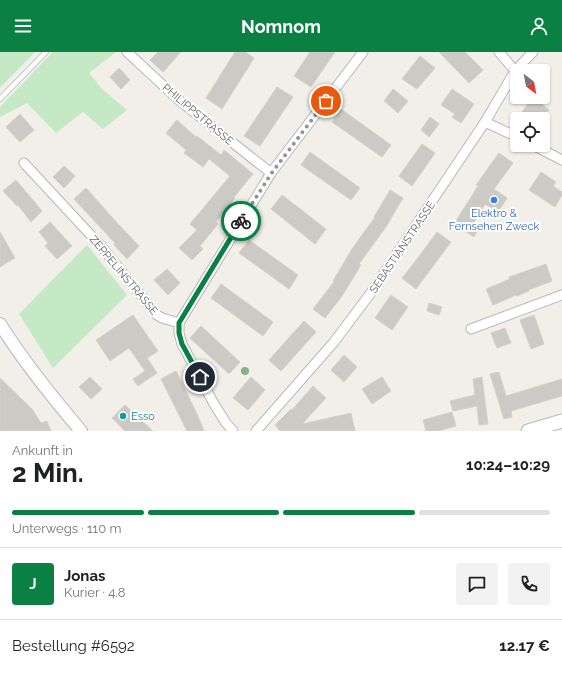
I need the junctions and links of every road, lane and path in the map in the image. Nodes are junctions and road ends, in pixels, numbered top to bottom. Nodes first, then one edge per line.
1 (46, 52) edge
2 (127, 52) edge
3 (363, 52) edge
4 (499, 52) edge
5 (533, 52) edge
6 (522, 64) edge
7 (510, 65) edge
8 (510, 80) edge
9 (0, 99) edge
10 (486, 122) junction
11 (510, 134) edge
12 (547, 152) edge
13 (562, 160) edge
14 (24, 163) dead end
15 (271, 174) junction
16 (562, 295) edge
17 (179, 323) junction
18 (0, 324) edge
19 (471, 329) dead end
20 (562, 421) edge
21 (81, 431) edge
22 (233, 431) edge
23 (256, 431) edge
24 (528, 431) edge

1 - 9 lane
2 - 15 street, PHILIPPSTRASSE
3 - 15 street
4 - 7 street
5 - 6 street, SEBASTIANSTRASSE
8 - 10 street, SEBASTIANSTRASSE
10 - 11 street
10 - 23 street, SEBASTIANSTRASSE
12 - 13 street
14 - 17 street, ZEPPELINSTRASSE
15 - 17 street
16 - 19 street
17 - 22 street
18 - 21 street
20 - 24 main road

